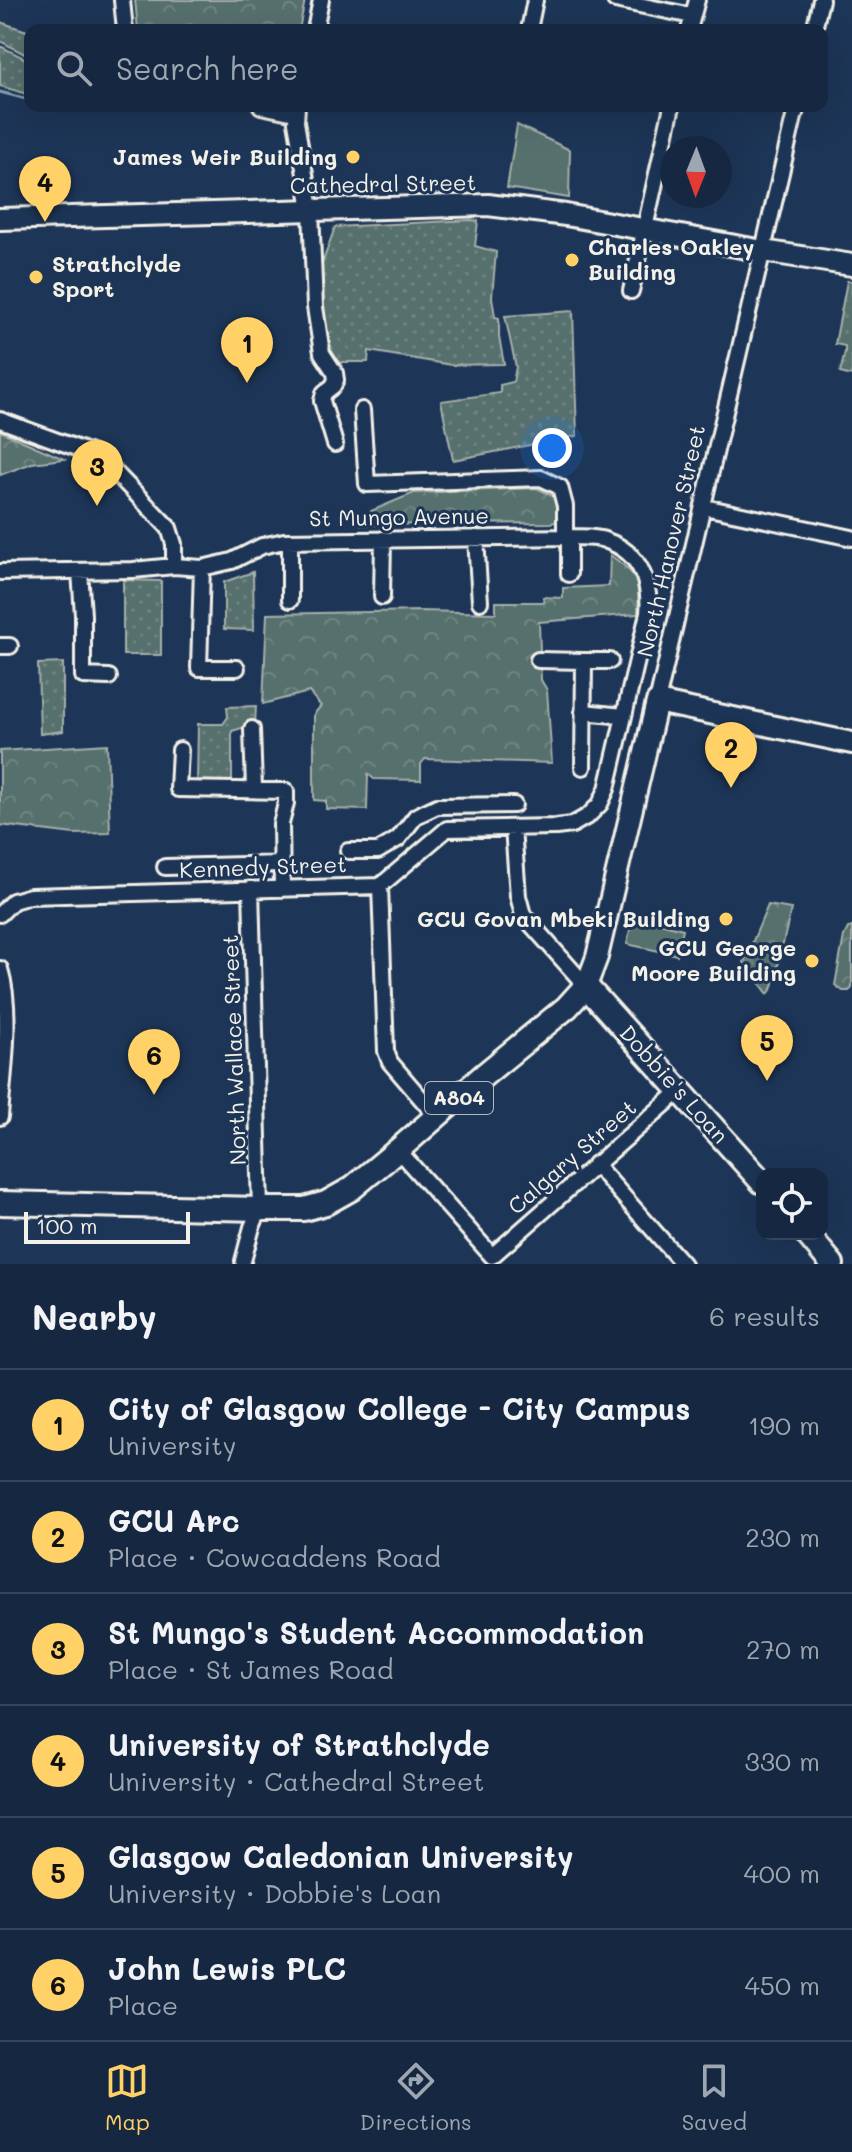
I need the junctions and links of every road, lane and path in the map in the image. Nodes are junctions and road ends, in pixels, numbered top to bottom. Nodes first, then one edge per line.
1 (122, 0) edge
2 (321, 0) edge
3 (535, 0) edge
4 (615, 0) edge
5 (697, 0) edge
6 (821, 0) edge
7 (691, 23) edge
8 (124, 24) edge
9 (316, 24) edge
10 (530, 24) edge
11 (815, 24) edge
12 (296, 112) edge
13 (671, 112) edge
14 (796, 112) edge
15 (311, 209) junction
16 (0, 219) edge
17 (645, 230) junction
18 (763, 251) junction
19 (852, 265) edge
20 (631, 291) dead end
21 (362, 410) dead end
22 (0, 420) edge
23 (335, 444) dead end
24 (704, 507) junction
25 (567, 537) junction
26 (476, 538) junction
27 (852, 538) edge
28 (383, 539) junction
29 (290, 541) junction
30 (174, 566) junction
31 (202, 568) junction
32 (80, 571) junction
33 (0, 572) edge
34 (569, 574) dead end
35 (382, 597) dead end
36 (290, 600) dead end
37 (480, 602) dead end
38 (538, 660) dead end
39 (584, 661) junction
40 (610, 661) dead end
41 (237, 668) dead end
42 (109, 677) dead end
43 (657, 702) junction
44 (583, 712) junction
45 (624, 716) junction
46 (252, 729) dead end
47 (852, 743) edge
48 (180, 750) dead end
49 (583, 767) dead end
50 (254, 789) junction
51 (514, 805) dead end
52 (513, 828) junction
53 (398, 839) junction
54 (348, 851) dead end
55 (413, 856) junction
56 (281, 864) junction
57 (165, 867) dead end
58 (380, 886) junction
59 (251, 889) junction
60 (282, 889) junction
61 (0, 914) edge
62 (0, 969) edge
63 (586, 986) junction
64 (681, 1090) junction
65 (0, 1117) edge
66 (437, 1117) junction
67 (398, 1150) junction
68 (595, 1164) junction
69 (756, 1175) edge
70 (260, 1202) junction
71 (0, 1203) edge
72 (812, 1240) edge
73 (243, 1261) dead end
74 (683, 1264) edge
75 (832, 1264) edge

1 - 8 street
2 - 9 street
3 - 10 street
4 - 7 street
5 - 7 street
6 - 11 street
12 - 15 street
13 - 17 street
14 - 18 street, North Hanover Street
15 - 16 street, Cathedral Street
15 - 17 street, Cathedral Street
15 - 23 street
17 - 18 street, Cathedral Street
17 - 20 street
18 - 19 street, Cathedral Street
18 - 24 street, North Hanover Street
21 - 25 street
22 - 30 street
24 - 27 street
24 - 43 street, North Hanover Street
25 - 26 street, St Mungo Avenue
25 - 34 street
25 - 45 street, St Mungo Avenue
26 - 28 street, St Mungo Avenue
26 - 37 street
28 - 29 street, St Mungo Avenue
28 - 35 street
29 - 31 street, St Mungo Avenue
29 - 36 street
30 - 31 street, St Mungo Avenue
30 - 32 street, St Mungo Avenue
31 - 41 street
32 - 33 street, St Mungo Avenue
32 - 42 street
38 - 39 street
39 - 40 street
39 - 44 street
43 - 47 street
43 - 63 street, North Hanover Street
44 - 45 street
44 - 49 street
45 - 52 street, St Mungo Avenue
46 - 50 street
48 - 50 street
50 - 56 street
51 - 53 street
52 - 55 street
52 - 63 street
53 - 54 street
53 - 55 street
55 - 58 street
56 - 57 street
56 - 60 street
58 - 60 street, Kennedy Street
58 - 66 street
59 - 60 street, Kennedy Street
59 - 61 street, Kennedy Street
59 - 70 street, North Wallace Street
62 - 65 street
63 - 64 main road, Dobbie's Loan
63 - 66 main road, A804
64 - 68 street, Calgary Street
64 - 69 main road, Dobbie's Loan
66 - 67 main road, A804
67 - 68 street, Calgary Street
67 - 70 main road, A804
68 - 74 street
70 - 71 main road, A804
70 - 73 street
72 - 75 main road

